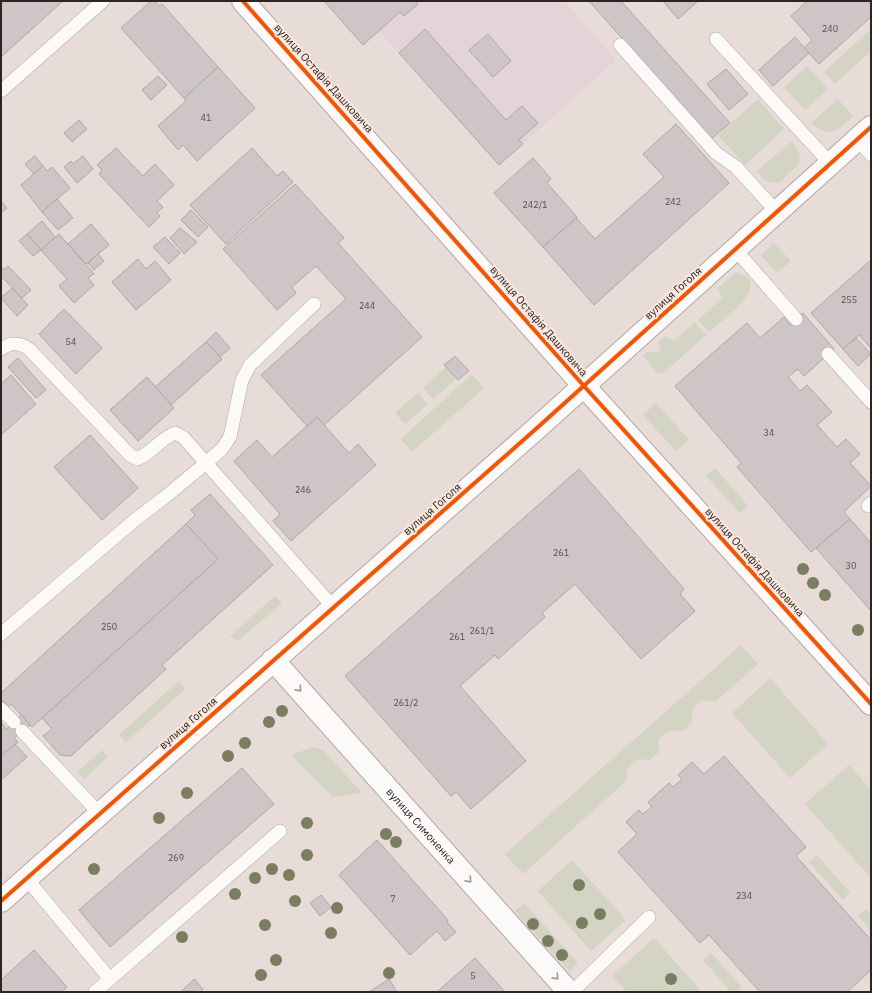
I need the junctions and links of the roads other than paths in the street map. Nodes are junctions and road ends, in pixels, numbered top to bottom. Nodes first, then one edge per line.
1 (103, 1) edge
2 (243, 1) edge
3 (716, 39) dead end
4 (620, 45) dead end
5 (1, 91) edge
6 (866, 140) edge
7 (830, 163) junction
8 (777, 212) junction
9 (735, 249) junction
10 (314, 304) dead end
11 (796, 319) dead end
12 (1, 350) edge
13 (828, 354) dead end
14 (584, 386) junction
15 (871, 402) edge
16 (206, 463) junction
17 (333, 607) junction
18 (1, 634) edge
19 (273, 660) junction
20 (871, 704) edge
21 (1, 709) edge
22 (99, 814) junction
23 (280, 831) dead end
24 (26, 878) junction
25 (1, 900) edge
26 (650, 917) dead end
27 (110, 979) junction
28 (95, 992) edge
29 (569, 992) edge
30 (572, 992) edge

1 - 5 lane
2 - 14 street, вулиця Остафія Дашковича
3 - 7 lane
4 - 8 lane
6 - 7 street, вулиця Гоголя
7 - 8 street, вулиця Гоголя
8 - 9 street, вулиця Гоголя
9 - 11 lane
9 - 14 street, вулиця Гоголя
10 - 16 lane
12 - 16 lane
13 - 15 lane
14 - 17 street, вулиця Гоголя
14 - 20 street, вулиця Остафія Дашковича
16 - 17 lane
16 - 18 lane
17 - 19 street, вулиця Гоголя
19 - 22 street, вулиця Гоголя
19 -> 29 street, вулиця Симоненка
21 - 22 lane
22 - 24 street, вулиця Гоголя
23 - 27 lane
24 - 25 street, вулиця Гоголя
24 - 27 lane
26 - 30 lane
27 - 28 lane

